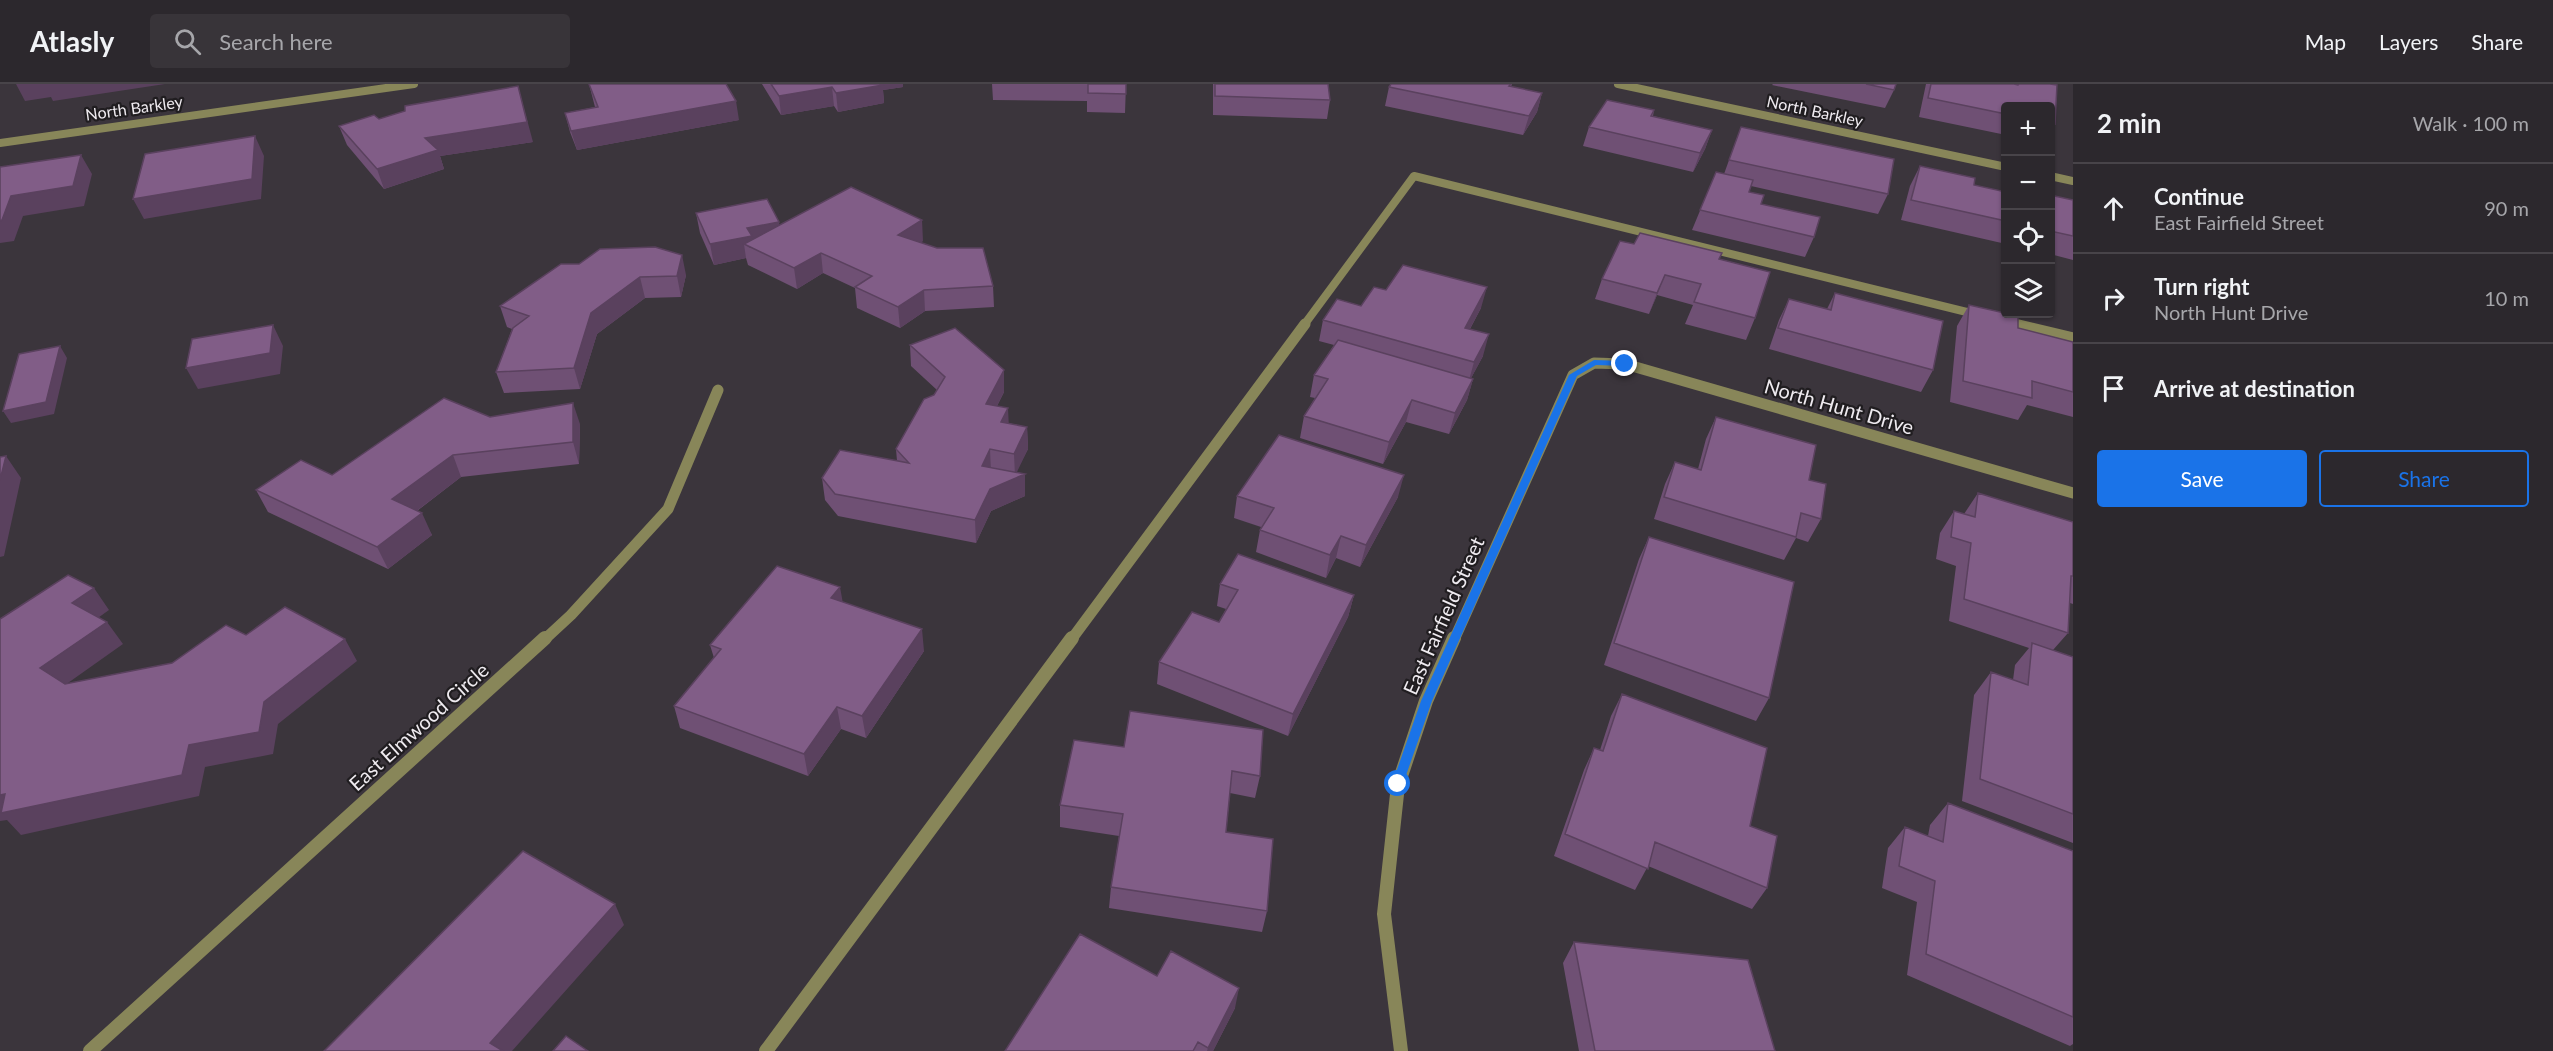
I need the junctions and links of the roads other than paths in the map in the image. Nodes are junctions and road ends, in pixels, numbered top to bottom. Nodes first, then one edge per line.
1 (414, 84) edge
2 (1618, 84) edge
3 (0, 143) edge
4 (2001, 166) edge
5 (2055, 177) edge
6 (2073, 181) edge
7 (2073, 338) edge
8 (1594, 363) joint
9 (718, 390) dead end
10 (2073, 493) edge
11 (90, 1051) edge
12 (766, 1051) edge
13 (1401, 1051) edge

1 - 3 street, North Barkley
2 - 4 street, North Barkley
5 - 6 street
7 - 12 street
8 - 10 street, North Hunt Drive
8 - 13 street, East Fairfield Street
9 - 11 street, East Elmwood Circle

